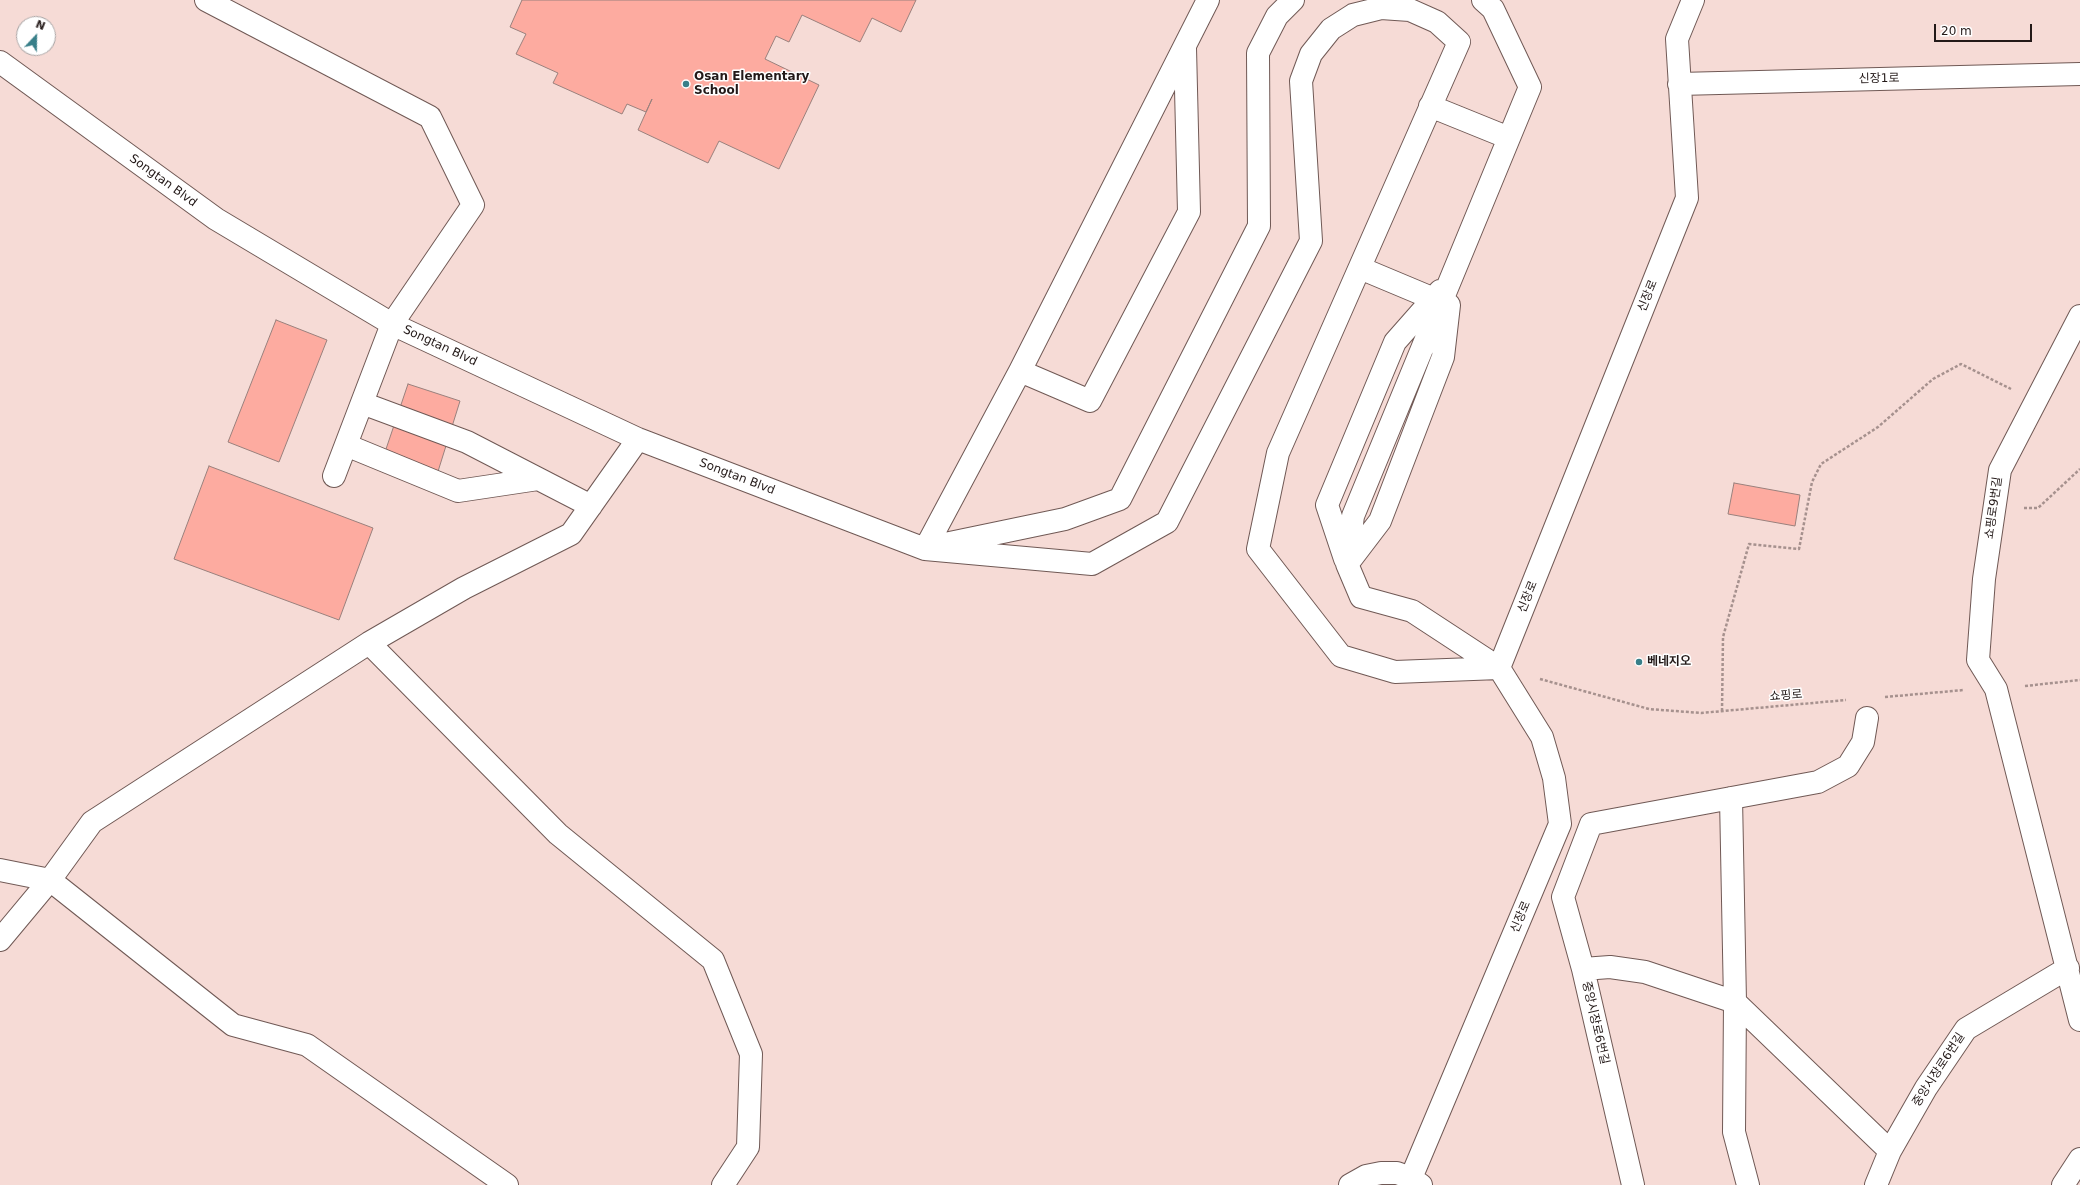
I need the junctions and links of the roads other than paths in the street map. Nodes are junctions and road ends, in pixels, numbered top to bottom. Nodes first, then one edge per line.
1 (206, 0) edge
2 (1208, 0) edge
3 (1293, 0) edge
4 (1483, 0) edge
5 (1693, 0) edge
6 (1185, 45) junction
7 (0, 62) edge
8 (2080, 74) edge
9 (1678, 84) junction
10 (1430, 106) junction
11 (1509, 138) junction
12 (1360, 268) junction
13 (1452, 278) junction
14 (1434, 299) junction
15 (2080, 316) edge
16 (392, 324) junction
17 (1020, 371) junction
18 (362, 404) junction
19 (638, 439) junction
20 (346, 444) junction
21 (334, 476) dead end
22 (538, 479) junction
23 (591, 506) junction
24 (925, 549) junction
25 (1347, 564) junction
26 (369, 643) junction
27 (1499, 668) junction
28 (1867, 718) dead end
29 (1731, 798) junction
30 (0, 870) edge
31 (50, 880) junction
32 (0, 940) edge
33 (2068, 968) junction
34 (1583, 969) junction
35 (1735, 1002) junction
36 (2078, 1007) edge
37 (1890, 1151) junction
38 (2080, 1159) edge
39 (1416, 1181) edge
40 (507, 1185) edge
41 (723, 1185) edge
42 (1350, 1185) edge
43 (1633, 1185) edge
44 (1748, 1185) edge
45 (1876, 1185) edge
46 (2063, 1185) edge

1 - 16 street
2 - 6 street
3 - 24 street
4 - 11 street
5 - 9 street, 신장로
6 - 17 street
6 - 17 street
7 - 16 street, Songtan Blvd
8 - 9 street, 신장1로
9 - 27 street, 신장로
10 - 11 street
10 - 12 street
10 - 24 street, Songtan Blvd
11 - 13 street
12 - 14 street
12 - 27 street
13 - 14 street
13 - 25 street
14 - 25 street
15 - 33 street, 쇼핑로9번길
16 - 18 street
16 - 19 street, Songtan Blvd
17 - 24 street
18 - 20 street
18 - 22 street
19 - 23 street
19 - 24 street, Songtan Blvd
20 - 21 street
20 - 22 street
22 - 23 street
23 - 26 street
25 - 27 street
26 - 31 street
26 - 41 street
27 - 39 street, 신장로
28 - 29 street
29 - 34 street
29 - 35 street
30 - 31 street
31 - 32 street
31 - 40 street
33 - 36 street, 쇼핑로9번길
33 - 37 street, 중앙시장로6번길
34 - 35 street, 중앙시장로6번길
34 - 43 street, 중앙시장로6번길
35 - 37 street, 중앙시장로6번길
35 - 44 street
37 - 45 street, 중앙시장로6번길
38 - 46 street
39 - 42 street, 신장로

